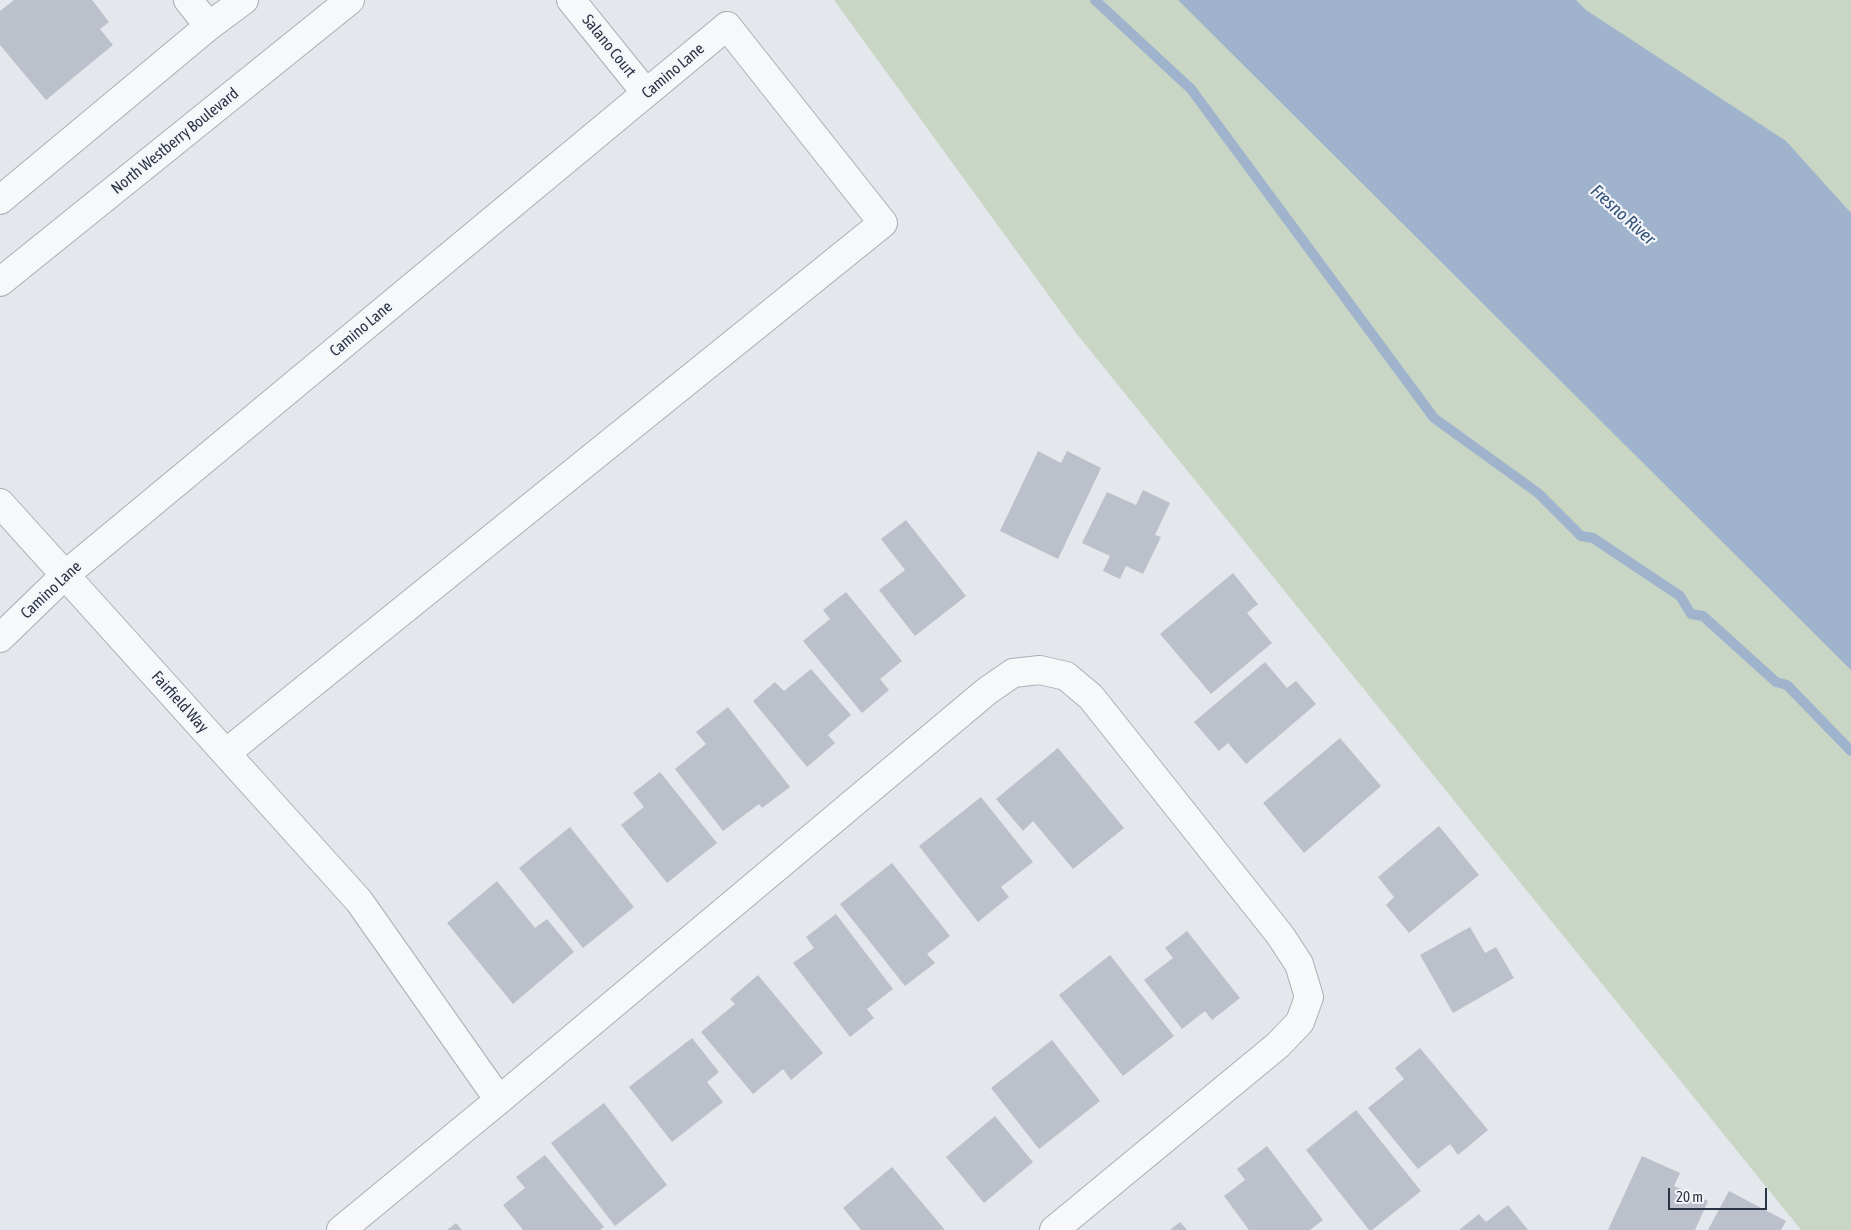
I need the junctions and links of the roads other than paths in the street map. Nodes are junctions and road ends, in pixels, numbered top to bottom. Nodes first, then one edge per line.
1 (188, 0) edge
2 (244, 0) edge
3 (350, 0) edge
4 (571, 0) edge
5 (209, 26) junction
6 (646, 93) junction
7 (0, 200) edge
8 (0, 282) edge
9 (0, 503) edge
10 (65, 575) junction
11 (0, 638) edge
12 (226, 753) junction
13 (499, 1100) junction
14 (341, 1230) edge
15 (1054, 1230) edge

1 - 5 street
2 - 5 street
3 - 8 street, North Westberry Boulevard
4 - 6 street, Salano Court
5 - 7 street
6 - 10 street, Camino Lane
6 - 12 street, Camino Lane
9 - 10 street, Fairfield Way
10 - 11 street, Camino Lane
10 - 12 street, Fairfield Way
12 - 13 street, Fairfield Way
13 - 14 street
13 - 15 street

